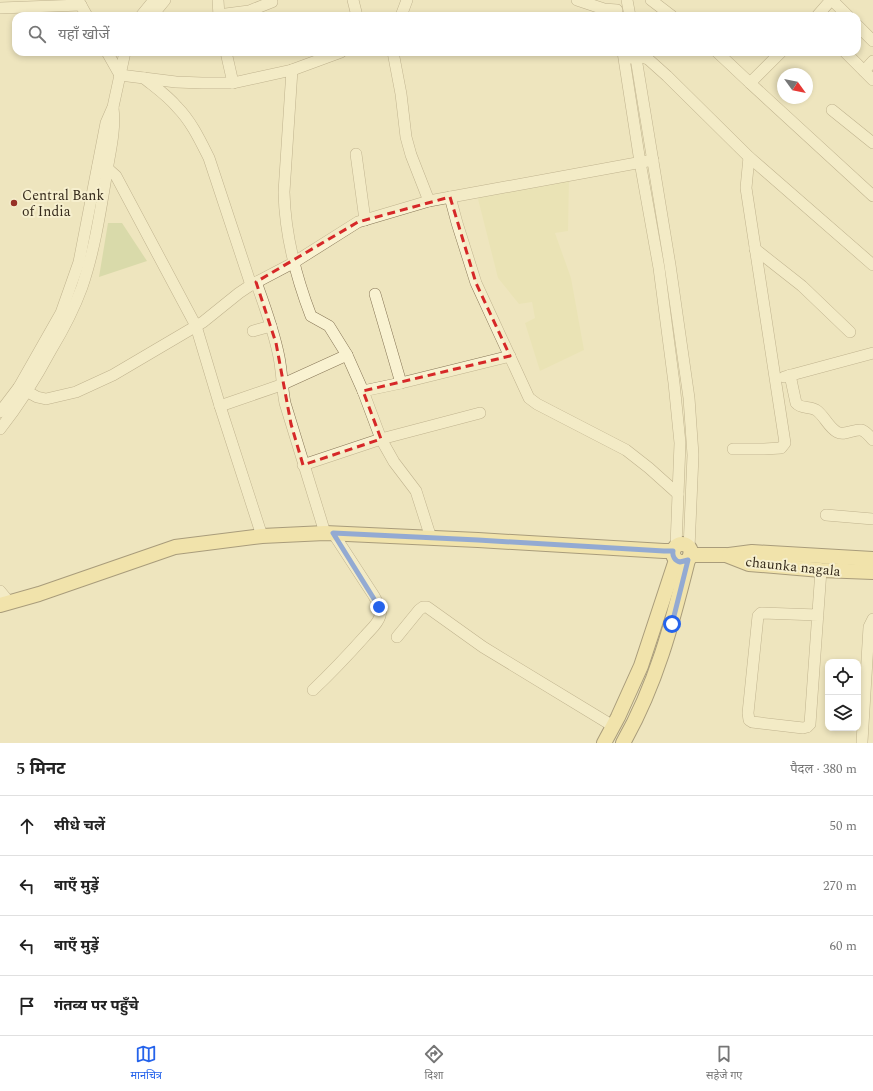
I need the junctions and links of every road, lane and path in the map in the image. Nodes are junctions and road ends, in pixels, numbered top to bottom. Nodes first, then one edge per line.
1 (154, 0) edge
2 (165, 0) edge
3 (218, 0) edge
4 (352, 0) edge
5 (407, 0) edge
6 (577, 0) edge
7 (627, 0) edge
8 (651, 0) edge
9 (832, 0) edge
10 (272, 2) dead end
11 (79, 3) edge
12 (0, 8) edge
13 (617, 9) edge
14 (85, 12) edge
15 (144, 12) edge
16 (155, 12) edge
17 (218, 12) edge
18 (249, 12) edge
19 (356, 12) edge
20 (402, 12) edge
21 (629, 12) edge
22 (667, 12) edge
23 (821, 12) edge
24 (844, 12) edge
25 (0, 14) edge
26 (861, 29) edge
27 (873, 41) edge
28 (109, 56) edge
29 (124, 56) edge
30 (227, 56) edge
31 (330, 56) edge
32 (394, 56) edge
33 (624, 56) edge
34 (636, 56) edge
35 (640, 56) edge
36 (721, 56) edge
37 (777, 56) edge
38 (849, 56) edge
39 (873, 61) edge
40 (292, 70) junction
41 (864, 71) junction
42 (120, 75) junction
43 (144, 78) junction
44 (873, 80) edge
45 (233, 83) junction
46 (750, 83) junction
47 (832, 110) dead end
48 (873, 143) edge
49 (356, 154) dead end
50 (749, 157) junction
51 (653, 160) junction
52 (640, 162) junction
53 (103, 167) junction
54 (873, 196) edge
55 (450, 197) junction
56 (430, 201) junction
57 (365, 220) junction
58 (754, 249) junction
59 (293, 263) junction
60 (873, 265) edge
61 (253, 284) junction
62 (375, 294) dead end
63 (196, 326) junction
64 (271, 326) junction
65 (253, 331) dead end
66 (850, 332) dead end
67 (873, 352) edge
68 (347, 356) junction
69 (510, 356) junction
70 (790, 375) junction
71 (775, 379) junction
72 (401, 383) junction
73 (282, 385) junction
74 (23, 389) junction
75 (363, 391) junction
76 (220, 406) junction
77 (0, 412) edge
78 (480, 413) dead end
79 (0, 429) edge
80 (381, 439) junction
81 (873, 440) edge
82 (733, 449) dead end
83 (303, 464) junction
84 (678, 494) junction
85 (826, 515) dead end
86 (873, 519) edge
87 (329, 533) junction
88 (262, 536) junction
89 (431, 538) junction
90 (682, 554) junction
91 (726, 555) junction
92 (873, 559) edge
93 (821, 570) junction
94 (873, 572) edge
95 (3, 599) edge
96 (818, 615) junction
97 (873, 619) edge
98 (397, 637) dead end
99 (313, 690) dead end
100 (613, 726) junction
101 (862, 742) dead end
102 (604, 743) edge
103 (623, 743) edge

1 - 15 street
2 - 16 street
3 - 17 street
4 - 19 street
5 - 20 street
6 - 13 street
7 - 21 street
8 - 22 street
9 - 23 street
9 - 24 street
10 - 18 street
11 - 12 street
11 - 14 street
12 - 25 street
26 - 27 street
28 - 42 street
29 - 42 street
30 - 45 street
31 - 40 street
32 - 56 street
33 - 52 street
34 - 51 street
35 - 50 street
36 - 46 street
37 - 46 street
38 - 41 street
39 - 41 street
40 - 45 street
40 - 59 street
41 - 44 street
42 - 43 street
42 - 53 street
43 - 45 street
43 - 61 street
46 - 54 street
47 - 48 street
49 - 57 street
50 - 58 street
50 - 60 street
51 - 52 street
51 - 90 street
52 - 55 street
52 - 84 street
53 - 63 street
53 - 74 street
55 - 56 street
55 - 69 street
56 - 57 street
57 - 59 street
58 - 66 street
58 - 71 street
59 - 61 street
59 - 68 street
61 - 63 street
61 - 64 street
62 - 72 street
63 - 74 street
63 - 76 street
64 - 65 street
64 - 73 street
67 - 70 street
68 - 73 street
68 - 75 street
69 - 72 street
69 - 84 street
70 - 71 street
70 - 81 street
71 - 82 street
72 - 75 street
73 - 76 street
73 - 83 street
74 - 77 street
74 - 79 street
75 - 80 street
76 - 88 street
78 - 80 street
80 - 83 street
80 - 89 street
83 - 87 street
84 - 90 street
85 - 86 street
87 - 88 main road, chaunka nagala
87 - 89 main road, chaunka nagala
87 - 99 street
88 - 95 main road, chaunka nagala
89 - 90 main road, chaunka nagala
90 - 91 main road, chaunka nagala
90 - 100 main road
90 - 103 main road
91 - 92 main road
91 - 93 main road, chaunka nagala
93 - 94 main road, chaunka nagala
93 - 96 street
96 - 96 street
97 - 101 street
98 - 100 street
100 - 102 main road

